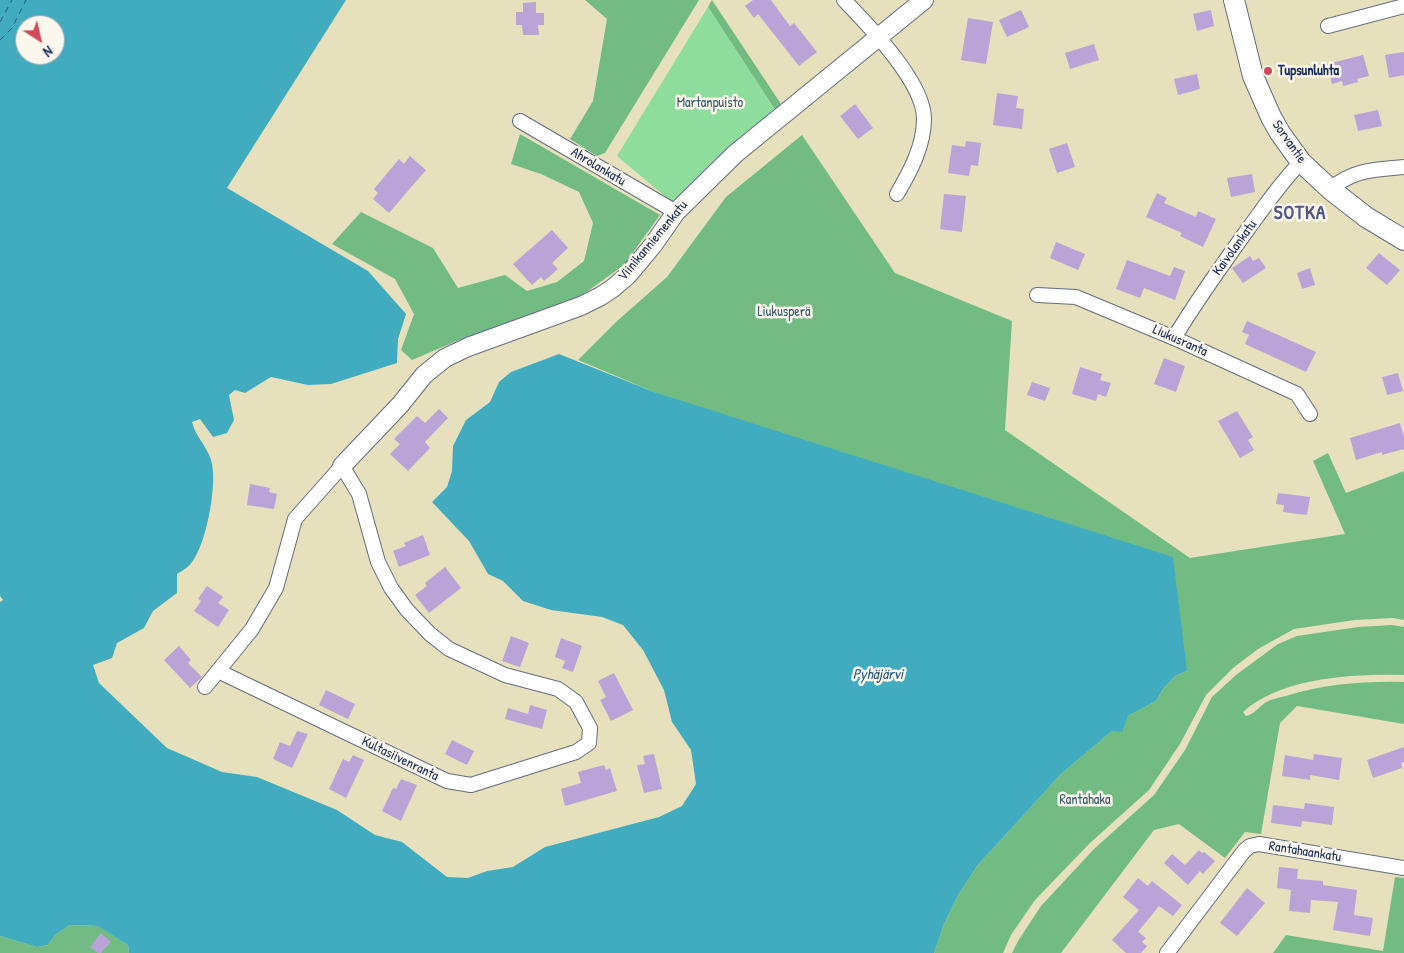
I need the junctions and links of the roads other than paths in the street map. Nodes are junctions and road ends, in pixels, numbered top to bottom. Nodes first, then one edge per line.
1 (844, 0) edge
2 (924, 0) edge
3 (1234, 0) edge
4 (1404, 6) edge
5 (1328, 26) dead end
6 (878, 37) junction
7 (520, 121) dead end
8 (1301, 162) junction
9 (1404, 167) edge
10 (1330, 189) junction
11 (898, 194) dead end
12 (676, 212) junction
13 (1404, 240) edge
14 (1037, 295) dead end
15 (1174, 338) junction
16 (1310, 414) dead end
17 (342, 466) junction
18 (218, 671) junction
19 (205, 687) dead end
20 (1404, 868) edge
21 (1167, 953) edge

1 - 6 street
2 - 6 street, Viinikanniemenkatu
3 - 8 main road, Sorvantie
4 - 5 street
6 - 11 street
6 - 12 street, Viinikanniemenkatu
7 - 12 street, Ahrolankatu
8 - 10 main road, Sorvantie
8 - 15 street, Kaivolankatu
9 - 10 street
10 - 13 main road, Sorvantie
12 - 17 street, Viinikanniemenkatu
14 - 15 street, Liukusranta
15 - 16 street, Liukusranta
17 - 18 street
17 - 18 street, Kultasiivenranta
18 - 19 street
20 - 21 street, Rantahaankatu

